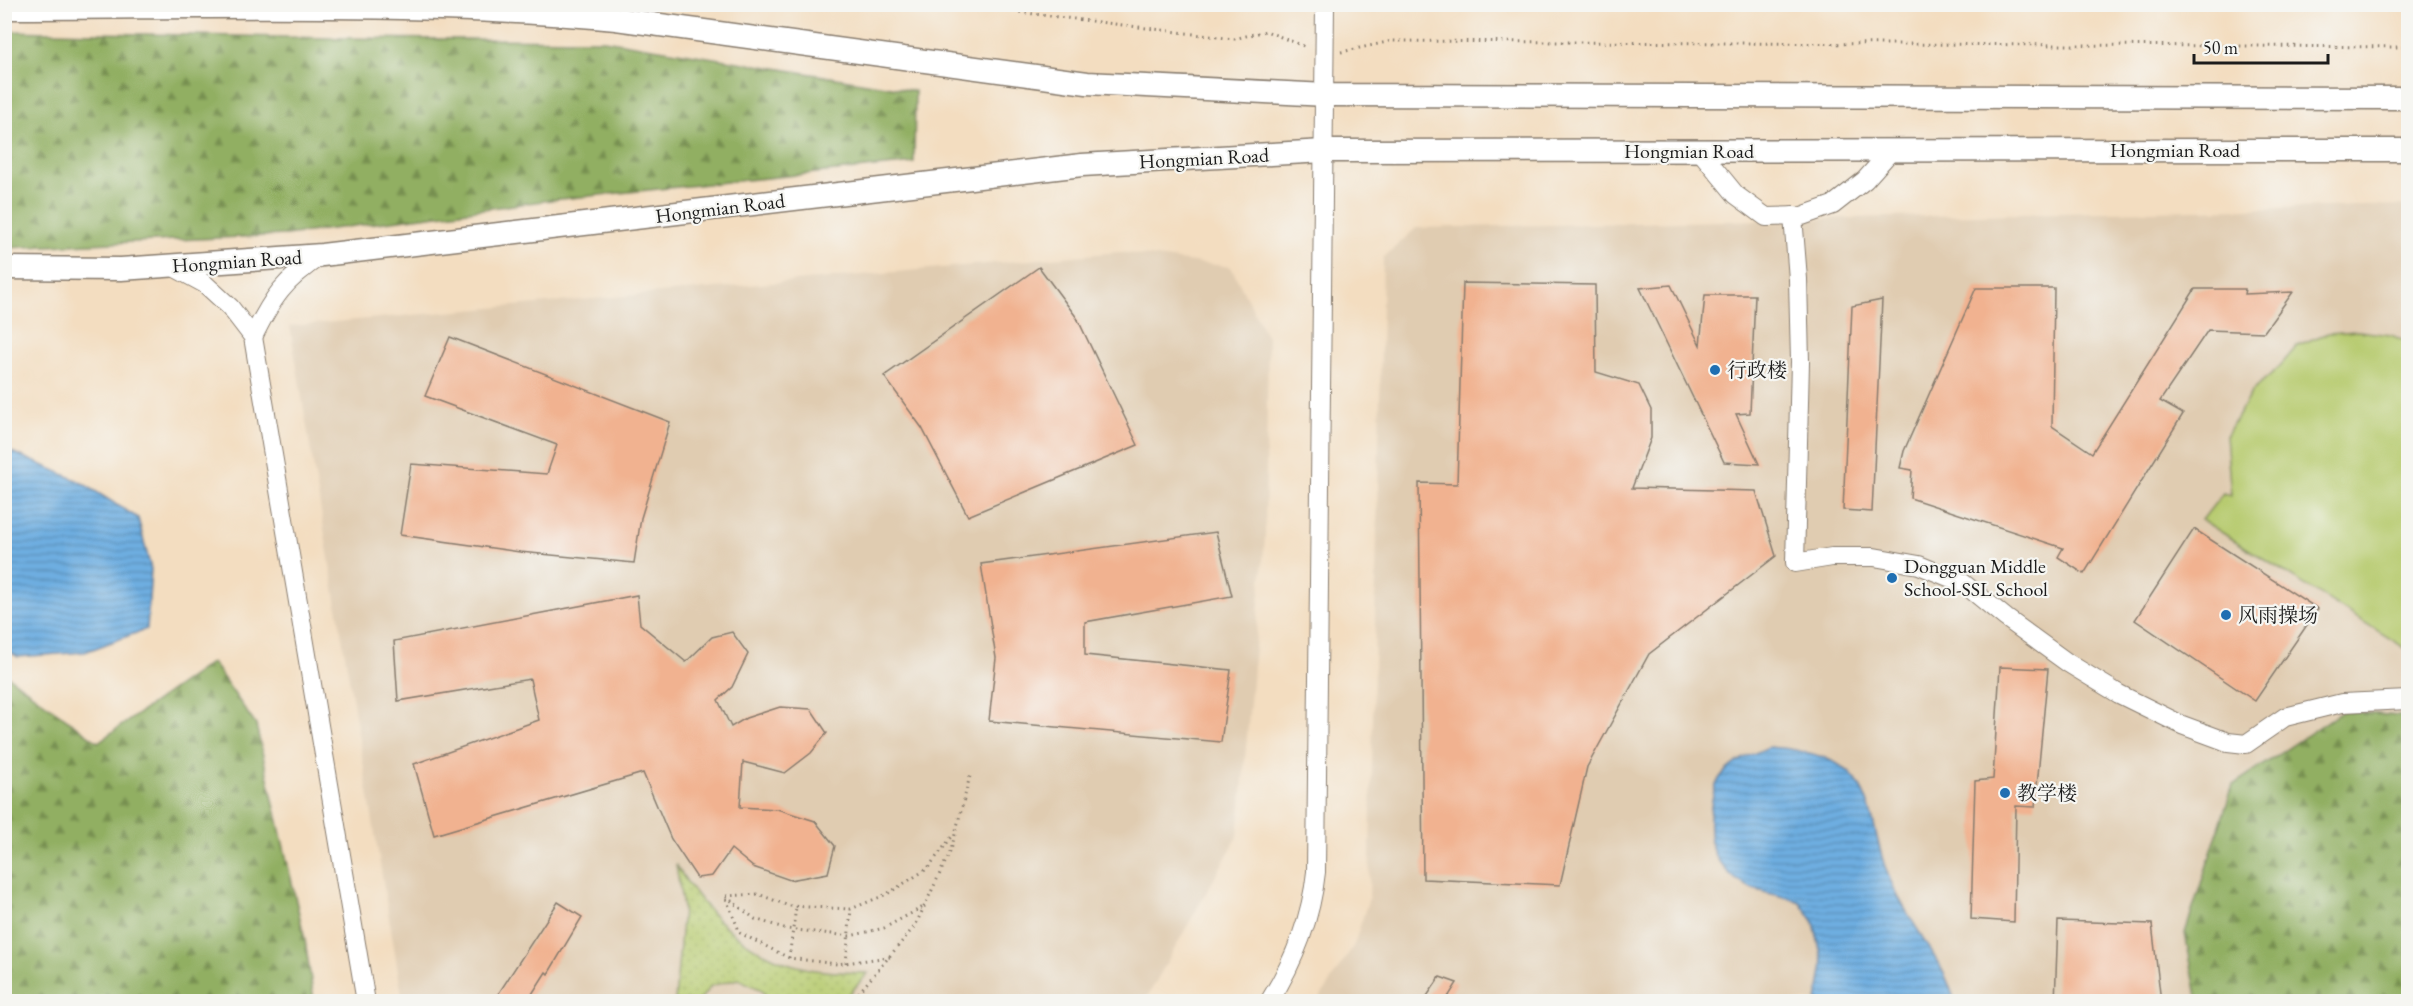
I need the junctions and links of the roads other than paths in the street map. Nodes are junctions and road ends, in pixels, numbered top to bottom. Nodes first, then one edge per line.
1 (1325, 4) edge
2 (4, 8) edge
3 (1326, 95) junction
4 (2409, 99) edge
5 (2409, 150) edge
6 (1324, 151) junction
7 (1701, 151) junction
8 (1890, 151) junction
9 (1793, 216) junction
10 (322, 255) junction
11 (170, 265) junction
12 (4, 268) edge
13 (253, 337) junction
14 (2409, 700) edge
15 (366, 1002) edge
16 (1269, 1002) edge

1 - 3 street
2 - 3 main road
3 - 4 main road
3 - 6 street
5 - 8 main road, Hongmian Road
6 - 7 main road, Hongmian Road
6 - 10 main road, Hongmian Road
6 - 16 street
7 - 8 main road, Hongmian Road
7 - 9 street
8 - 9 street
9 - 14 street
10 - 11 main road, Hongmian Road
10 - 13 street
11 - 12 main road, Hongmian Road
11 - 13 street
13 - 15 street

